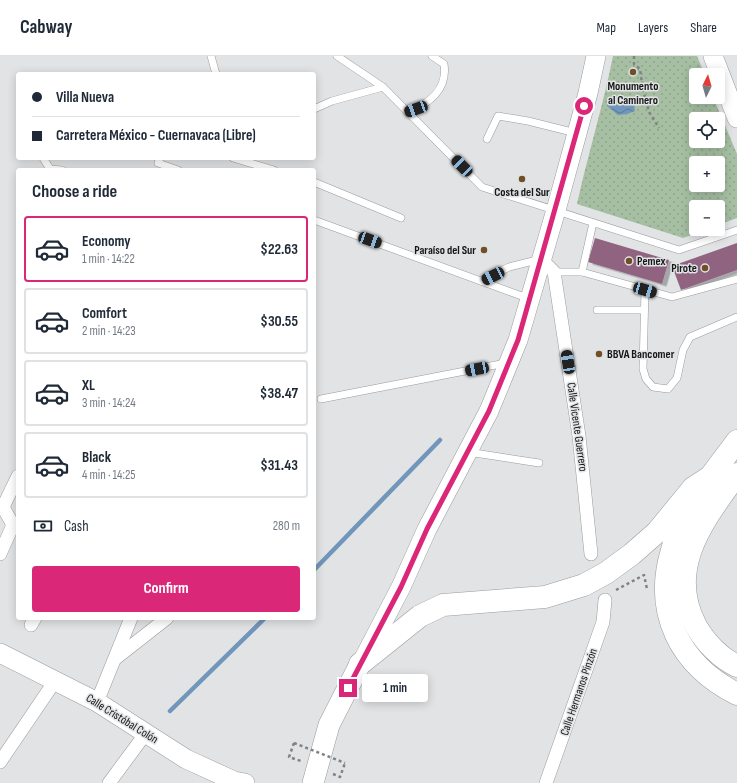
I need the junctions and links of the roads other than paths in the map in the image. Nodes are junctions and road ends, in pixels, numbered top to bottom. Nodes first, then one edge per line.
1 (211, 56) edge
2 (337, 56) edge
3 (432, 56) edge
4 (596, 56) edge
5 (713, 56) edge
6 (215, 72) edge
7 (383, 88) junction
8 (316, 108) edge
9 (408, 112) junction
10 (737, 118) edge
11 (577, 133) junction
12 (487, 140) dead end
13 (159, 160) edge
14 (240, 160) edge
15 (174, 168) edge
16 (267, 168) edge
17 (316, 183) edge
18 (556, 210) junction
19 (401, 218) dead end
20 (316, 221) edge
21 (593, 223) junction
22 (737, 230) edge
23 (548, 265) junction
24 (582, 272) junction
25 (737, 279) edge
26 (481, 281) junction
27 (645, 290) junction
28 (530, 299) junction
29 (597, 310) dead end
30 (644, 310) junction
31 (737, 317) edge
32 (508, 363) junction
33 (322, 399) dead end
34 (737, 441) edge
35 (467, 452) junction
36 (539, 462) dead end
37 (737, 474) edge
38 (713, 475) junction
39 (16, 480) edge
40 (0, 554) edge
41 (591, 554) dead end
42 (605, 600) dead end
43 (130, 620) edge
44 (164, 620) edge
45 (0, 653) edge
46 (116, 658) junction
47 (360, 664) junction
48 (737, 666) edge
49 (55, 681) junction
50 (737, 694) edge
51 (97, 702) junction
52 (146, 733) junction
53 (0, 762) edge
54 (315, 775) edge
55 (109, 783) edge
56 (245, 783) edge
57 (546, 783) edge

1 - 6 lane
2 - 7 lane
3 - 9 lane
4 - 11 main road
5 - 10 main road
7 - 8 lane
7 - 9 lane
9 - 18 lane
11 - 12 lane
11 - 18 main road
13 - 15 lane
14 - 16 lane
17 - 19 lane
18 - 21 lane
18 - 23 main road
20 - 26 lane
21 - 22 lane
21 - 24 lane
23 - 24 lane
23 - 26 lane
23 - 28 main road
23 - 41 street, Calle Vicente Guerrero
24 - 27 lane
25 - 27 lane
26 - 28 lane
27 - 30 lane
28 - 32 main road
29 - 30 lane
30 - 31 lane
32 - 33 lane
32 - 35 main road
34 - 38 highway
35 - 36 lane
35 - 47 main road
37 - 48 highway
38 - 47 highway
38 - 50 highway
39 - 40 street
42 - 57 street, Calle Hermanos Pinzón
43 - 46 street
44 - 46 street
45 - 49 main road, Calle Cristóbal Colón
46 - 51 street
47 - 54 main road
49 - 51 main road, Calle Cristóbal Colón
49 - 53 street
51 - 52 main road, Calle Cristóbal Colón
52 - 55 street
52 - 56 main road, Calle Cristóbal Colón

